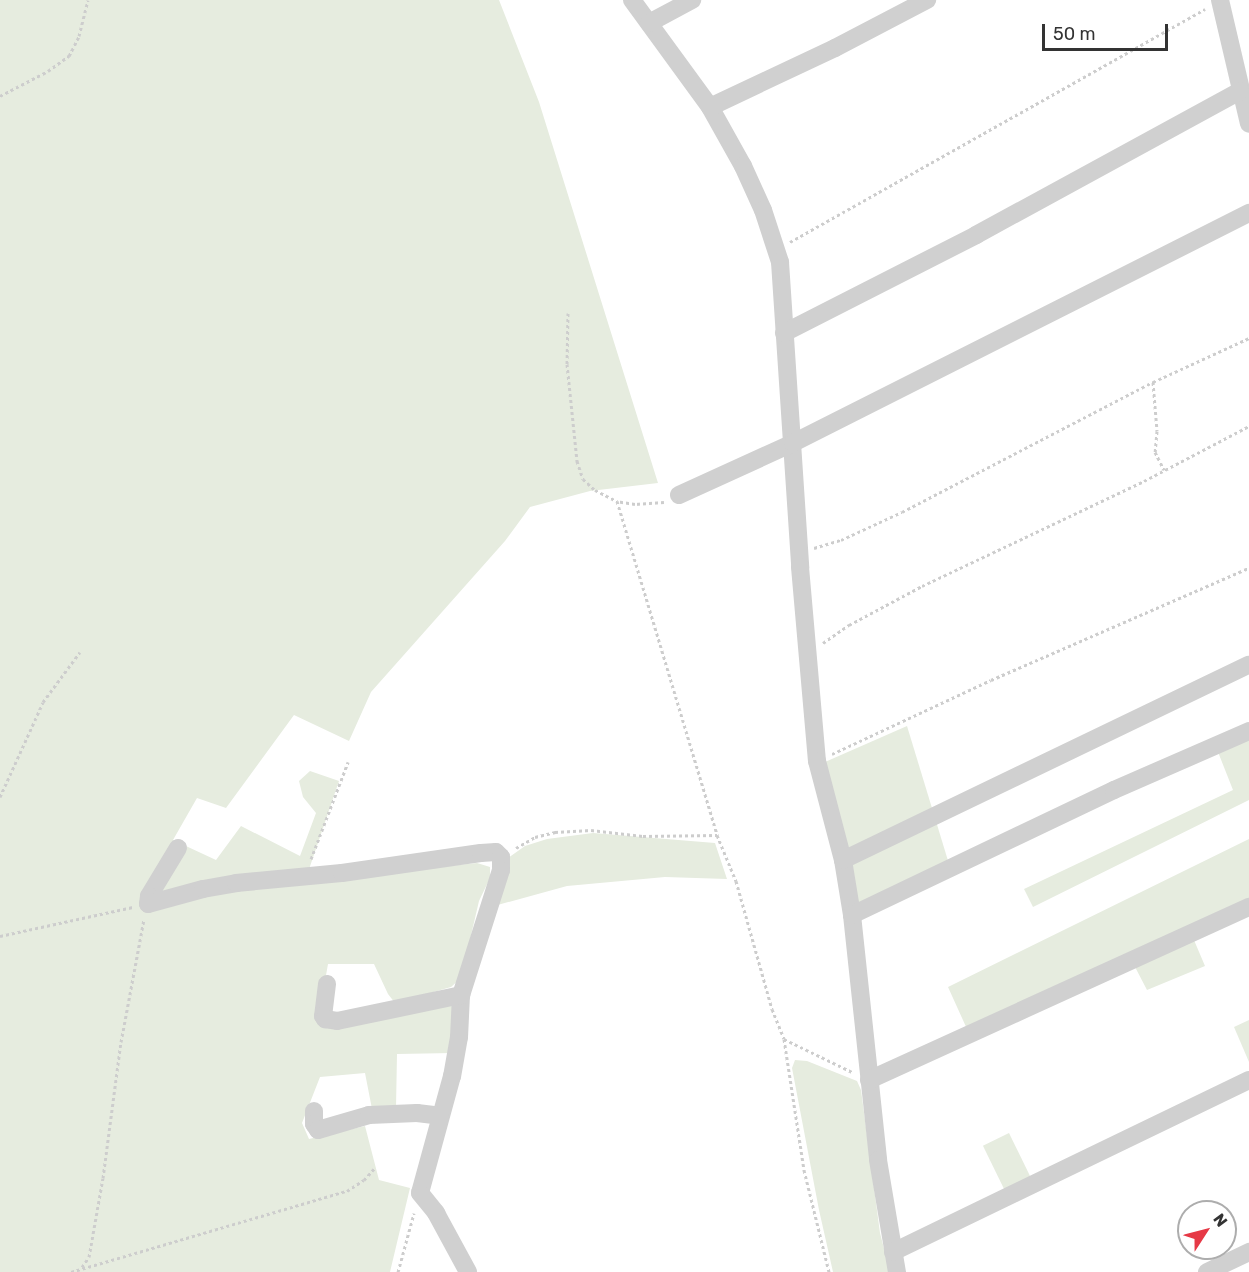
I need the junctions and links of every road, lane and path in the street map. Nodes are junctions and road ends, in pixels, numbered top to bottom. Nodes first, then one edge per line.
1 (88, 0) edge
2 (632, 0) edge
3 (692, 0) edge
4 (927, 0) edge
5 (1215, 3) edge
6 (649, 23) junction
7 (1240, 92) junction
8 (0, 96) edge
9 (710, 107) junction
10 (1249, 124) edge
11 (1249, 213) edge
12 (776, 250) junction
13 (568, 313) dead end
14 (784, 333) junction
15 (1249, 338) edge
16 (1153, 382) junction
17 (1249, 426) edge
18 (793, 443) junction
19 (1164, 470) junction
20 (679, 495) joint
21 (617, 501) junction
22 (800, 553) junction
23 (1249, 568) edge
24 (80, 652) dead end
25 (807, 655) junction
26 (1249, 665) edge
27 (1249, 731) edge
28 (817, 761) junction
29 (348, 762) dead end
30 (0, 797) edge
31 (717, 835) junction
32 (178, 848) dead end
33 (501, 857) junction
34 (843, 860) junction
35 (308, 875) junction
36 (148, 904) junction
37 (1249, 907) edge
38 (852, 915) junction
39 (0, 936) edge
40 (327, 984) dead end
41 (461, 996) junction
42 (783, 1039) junction
43 (869, 1080) junction
44 (1249, 1080) edge
45 (314, 1112) dead end
46 (440, 1116) junction
47 (374, 1169) dead end
48 (420, 1194) junction
49 (893, 1252) junction
50 (1249, 1252) edge
51 (82, 1267) junction
52 (71, 1272) edge
53 (398, 1272) edge
54 (468, 1272) edge
55 (829, 1272) edge
56 (897, 1272) edge
57 (1207, 1272) edge

1 - 8 path
2 - 6 street
3 - 6 street
4 - 9 street
5 - 7 street
5 - 12 path
6 - 9 street
7 - 10 street
7 - 14 street
9 - 12 street
11 - 18 street
12 - 14 street
13 - 21 path
14 - 18 street
15 - 16 path
16 - 19 path
16 - 22 path
17 - 19 path
18 - 20 street
18 - 22 street
19 - 25 path
20 - 21 path
21 - 31 path
22 - 25 street
23 - 28 path
24 - 30 path
25 - 28 street
26 - 34 street
27 - 38 street
28 - 34 street
29 - 35 path
31 - 33 path
31 - 42 path
32 - 36 street
33 - 35 street
33 - 41 street
34 - 38 street
35 - 36 street
36 - 39 path
36 - 51 path
37 - 43 street
38 - 43 street
40 - 41 street
41 - 46 street
42 - 43 path
42 - 55 path
43 - 49 street
44 - 49 street
45 - 46 street
46 - 48 street
47 - 51 path
48 - 53 path
48 - 54 street
49 - 56 street
50 - 57 street
51 - 52 path

